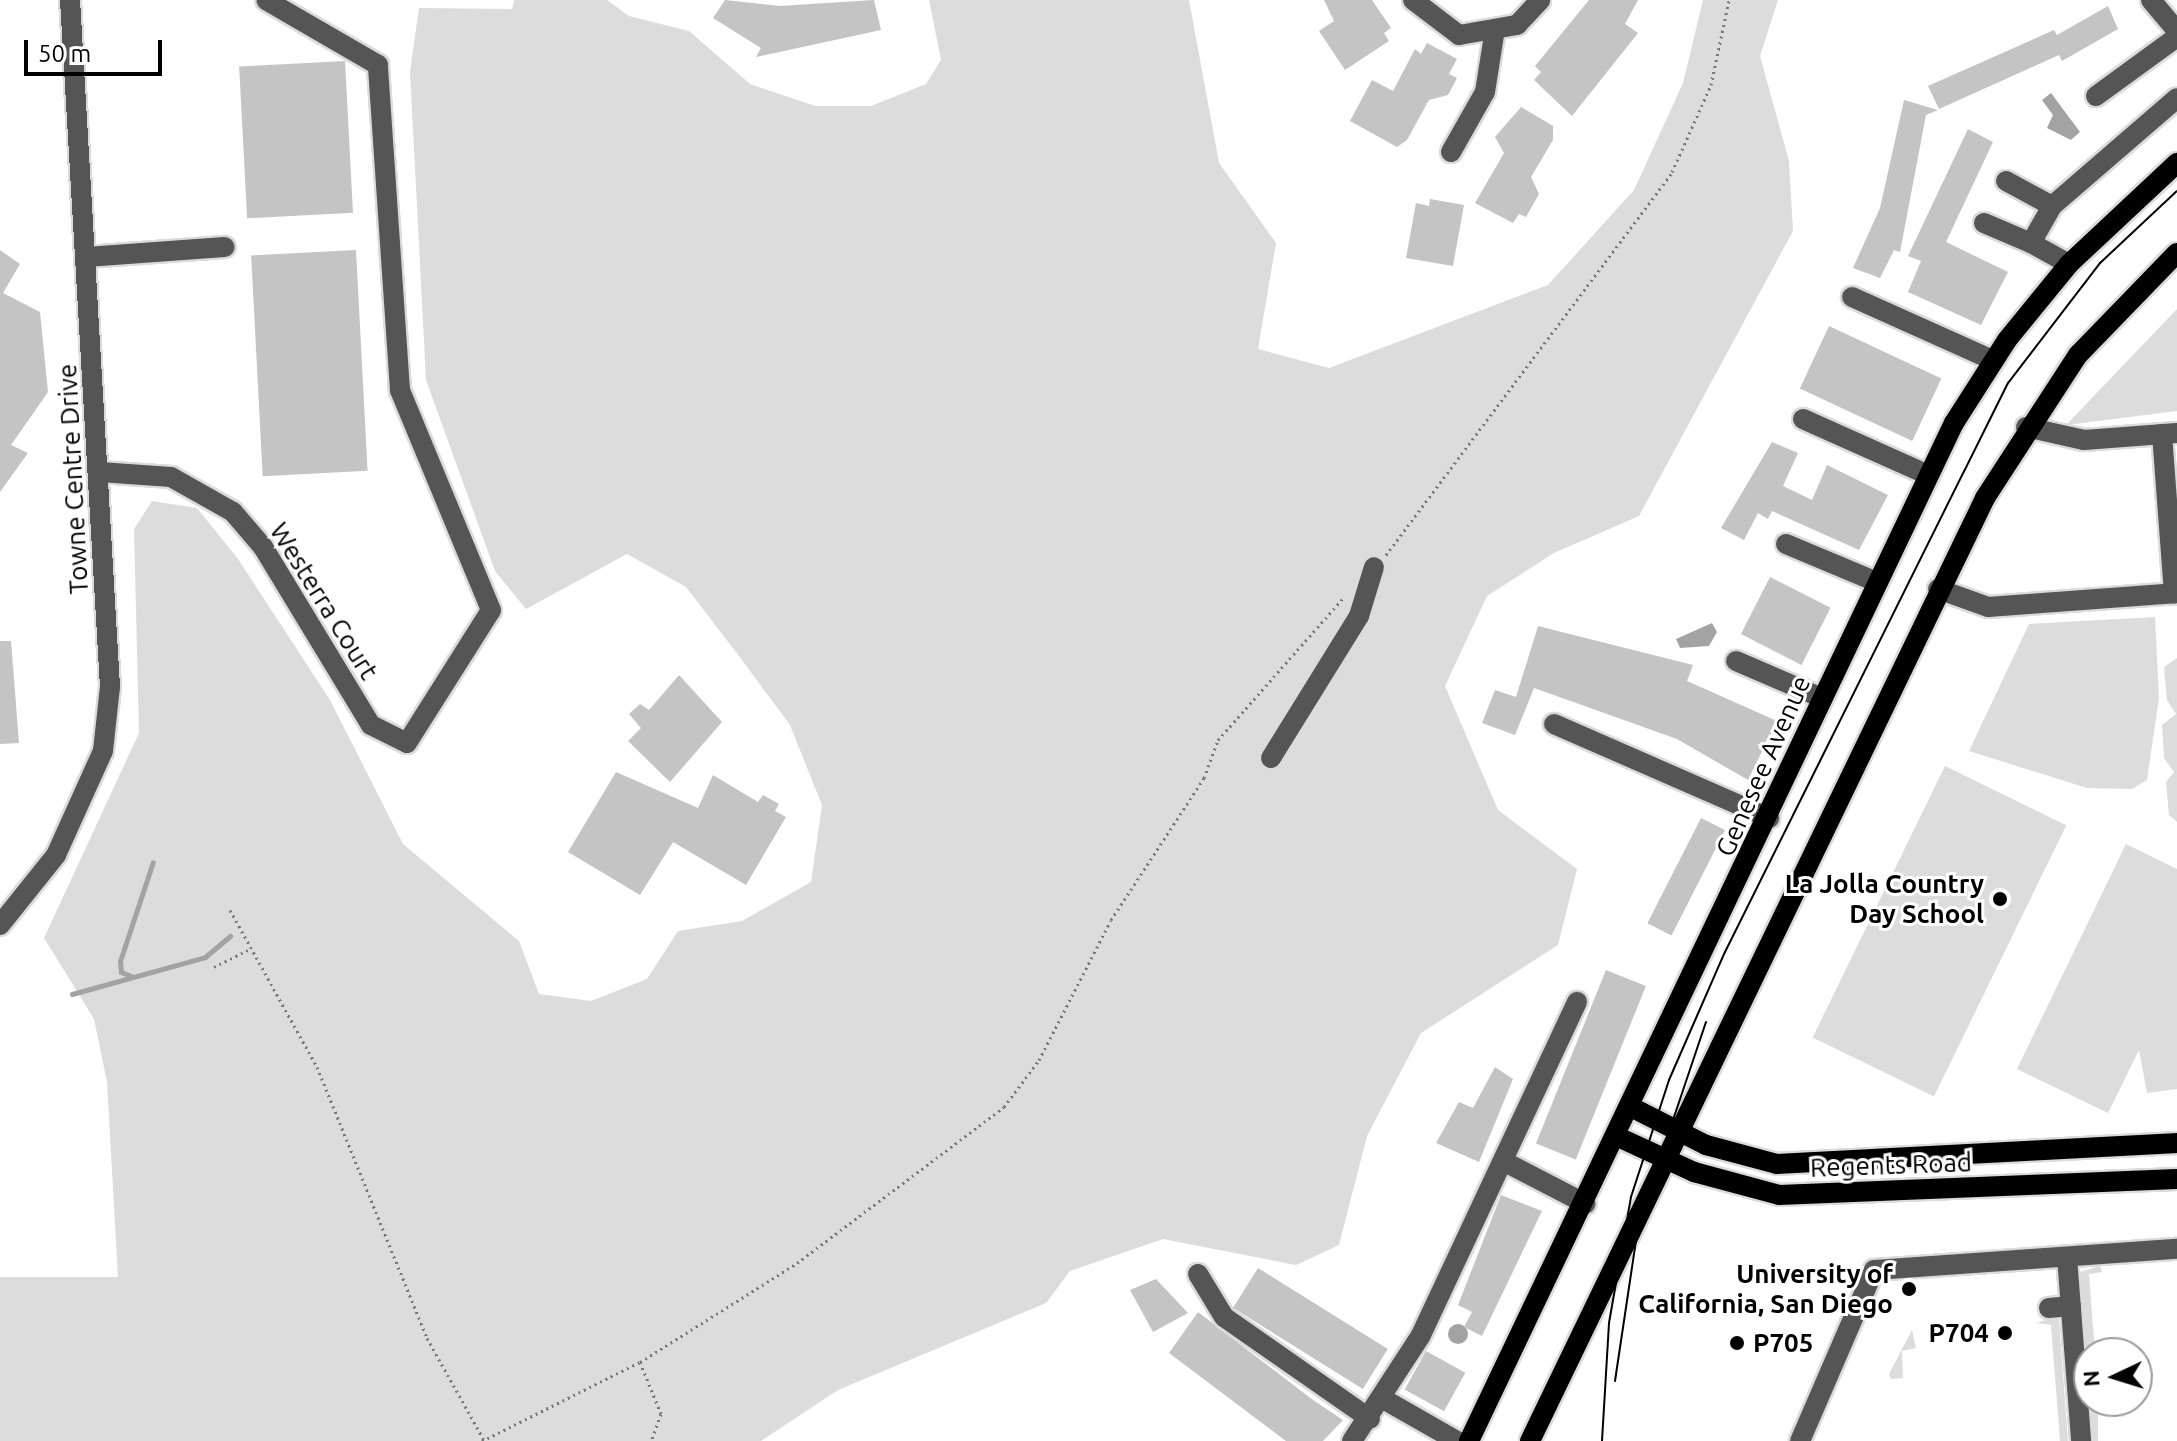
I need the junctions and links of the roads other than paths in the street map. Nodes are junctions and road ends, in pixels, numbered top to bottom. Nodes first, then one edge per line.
1 (70, 0) edge
2 (266, 0) edge
3 (1413, 0) edge
4 (1540, 0) edge
5 (2151, 0) edge
6 (2175, 24) edge
7 (1494, 35) junction
8 (2096, 96) dead end
9 (2177, 98) edge
10 (1451, 152) dead end
11 (2177, 163) edge
12 (2006, 181) dead end
13 (2052, 206) junction
14 (1984, 223) dead end
15 (2031, 243) junction
16 (225, 247) dead end
17 (2177, 253) edge
18 (86, 257) junction
19 (2069, 264) junction
20 (1852, 297) dead end
21 (1992, 360) junction
22 (1803, 419) dead end
23 (2026, 427) junction
24 (2169, 434) edge
25 (100, 472) junction
26 (1928, 475) junction
27 (1786, 544) dead end
28 (1374, 567) road end
29 (1877, 582) junction
30 (1938, 589) junction
31 (2175, 594) edge
32 (1736, 661) dead end
33 (1822, 698) junction
34 (1554, 724) dead end
35 (1271, 758) dead end
36 (1769, 818) junction
37 (0, 925) edge
38 (1577, 1002) dead end
39 (1633, 1108) junction
40 (1682, 1132) junction
41 (1618, 1137) junction
42 (2177, 1143) edge
43 (1503, 1161) junction
44 (1668, 1161) junction
45 (2177, 1179) edge
46 (1586, 1204) junction
47 (2177, 1249) edge
48 (2067, 1257) junction
49 (1198, 1274) dead end
50 (2071, 1306) junction
51 (2049, 1308) dead end
52 (1385, 1400) junction
53 (1370, 1419) junction
54 (1352, 1441) edge
55 (1457, 1441) edge
56 (1469, 1441) edge
57 (1530, 1441) edge
58 (1800, 1441) edge
59 (2081, 1441) edge

1 - 18 street, Towne Centre Drive
2 - 25 street, Westerra Court
3 - 7 street
4 - 7 street
5 - 6 street
6 - 8 street
7 - 10 street
9 - 13 street
11 - 19 main road, Genesee Avenue
12 - 13 street
13 - 15 street
14 - 15 street
15 - 19 street
16 - 18 street
17 - 23 main road
18 - 25 street, Towne Centre Drive
19 - 21 main road, Genesee Avenue
20 - 21 street
21 - 26 main road, Genesee Avenue
22 - 26 street
23 - 24 street
23 - 30 main road
24 - 31 street
25 - 37 street, Towne Centre Drive
26 - 29 main road, Genesee Avenue
27 - 29 street
28 - 35 street
29 - 33 main road, Genesee Avenue
30 - 31 street
30 - 40 main road
32 - 33 street
33 - 36 main road, Genesee Avenue
34 - 36 street
36 - 39 main road, Genesee Avenue
38 - 43 street
39 - 40 main road, Regents Road
39 - 41 main road, Genesee Avenue
40 - 42 main road, Regents Road
40 - 44 main road
41 - 44 main road, Regents Road
41 - 46 main road, Genesee Avenue
43 - 46 street
43 - 52 street
44 - 45 main road, Regents Road
44 - 57 main road
46 - 56 main road, Genesee Avenue
47 - 48 street
48 - 50 street
48 - 58 street
49 - 53 street
50 - 51 street
50 - 59 street
52 - 53 street
52 - 55 street
53 - 54 street

